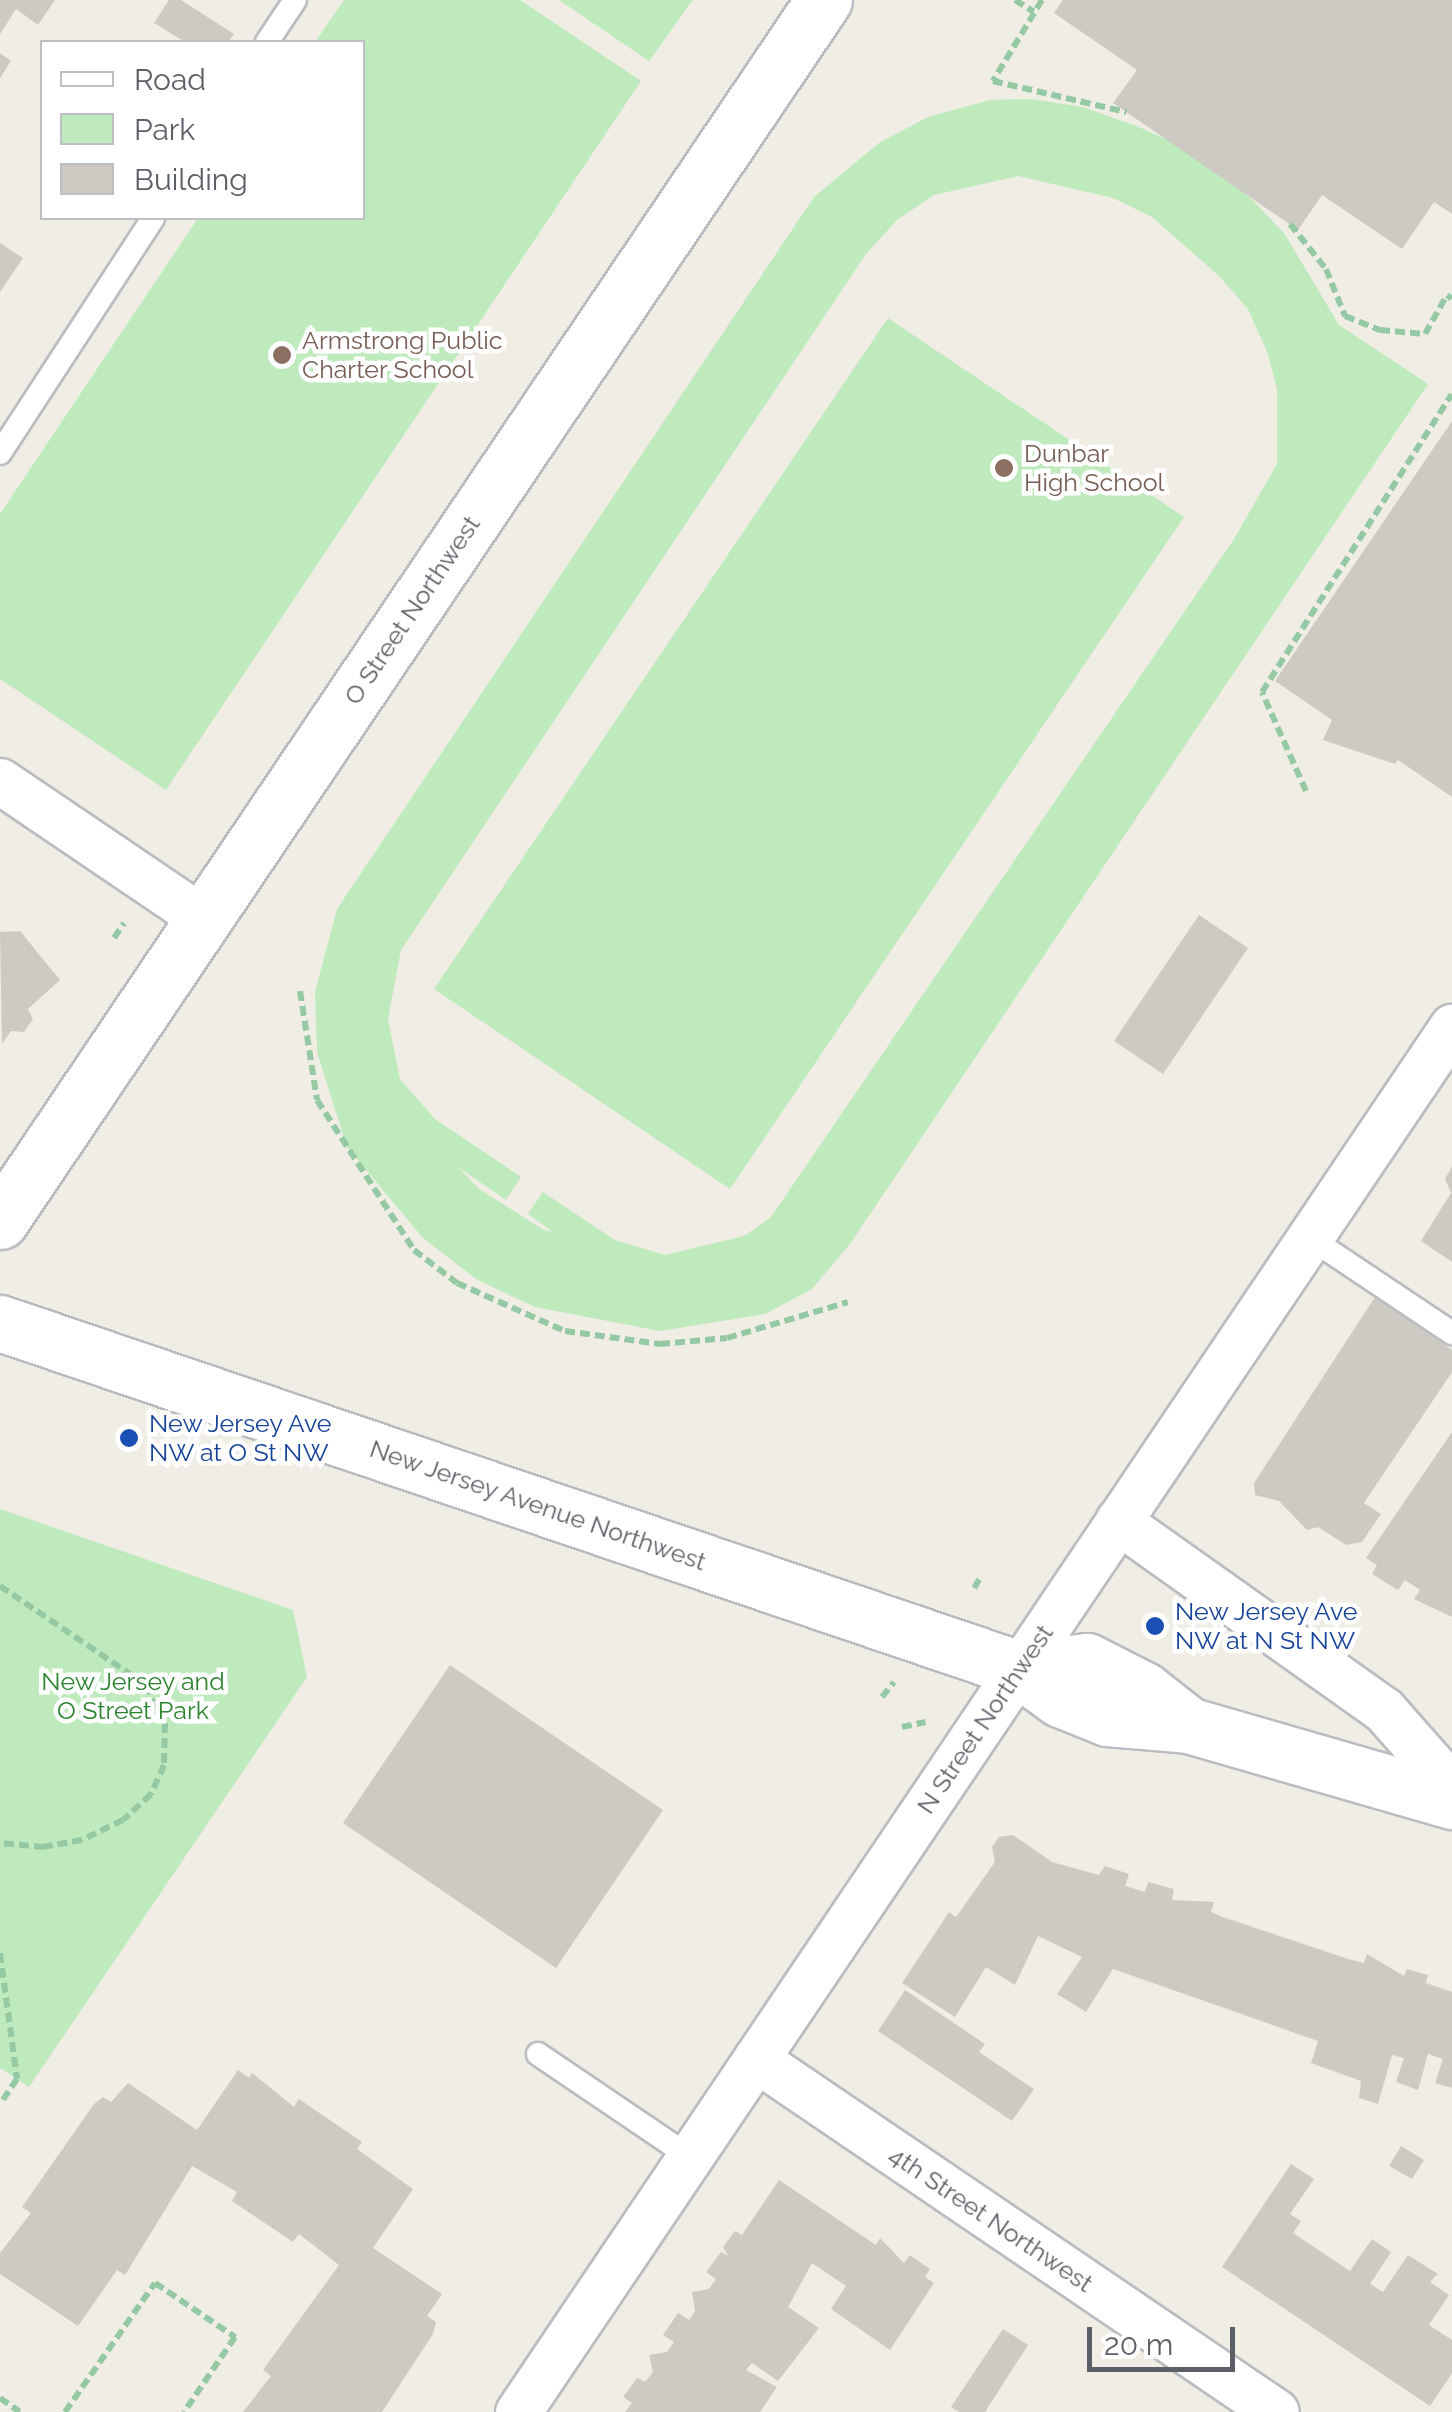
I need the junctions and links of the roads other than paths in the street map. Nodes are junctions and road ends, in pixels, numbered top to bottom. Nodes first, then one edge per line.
1 (295, 0) edge
2 (824, 0) edge
3 (269, 40) edge
4 (153, 220) edge
5 (0, 453) edge
6 (0, 781) edge
7 (204, 918) junction
8 (1452, 1027) edge
9 (0, 1221) edge
10 (1310, 1238) junction
11 (0, 1323) edge
12 (1452, 1333) edge
13 (1118, 1522) junction
14 (1019, 1669) junction
15 (1452, 1788) edge
16 (1452, 1801) edge
17 (538, 2054) dead end
18 (756, 2059) junction
19 (690, 2157) junction
20 (518, 2412) edge
21 (1276, 2412) edge

1 - 3 lane
2 - 7 street, O Street Northwest
4 - 5 lane
6 - 7 street
7 - 9 street, O Street Northwest
8 - 10 street, N Street Northwest
10 - 12 lane
10 - 13 street, N Street Northwest
11 - 14 street, New Jersey Avenue Northwest
13 - 14 street, N Street Northwest
13 - 15 street
14 - 16 street, New Jersey Avenue Northwest
14 - 18 street, N Street Northwest
17 - 19 lane
18 - 19 street, N Street Northwest
18 - 21 street, 4th Street Northwest
19 - 20 street, N Street Northwest

